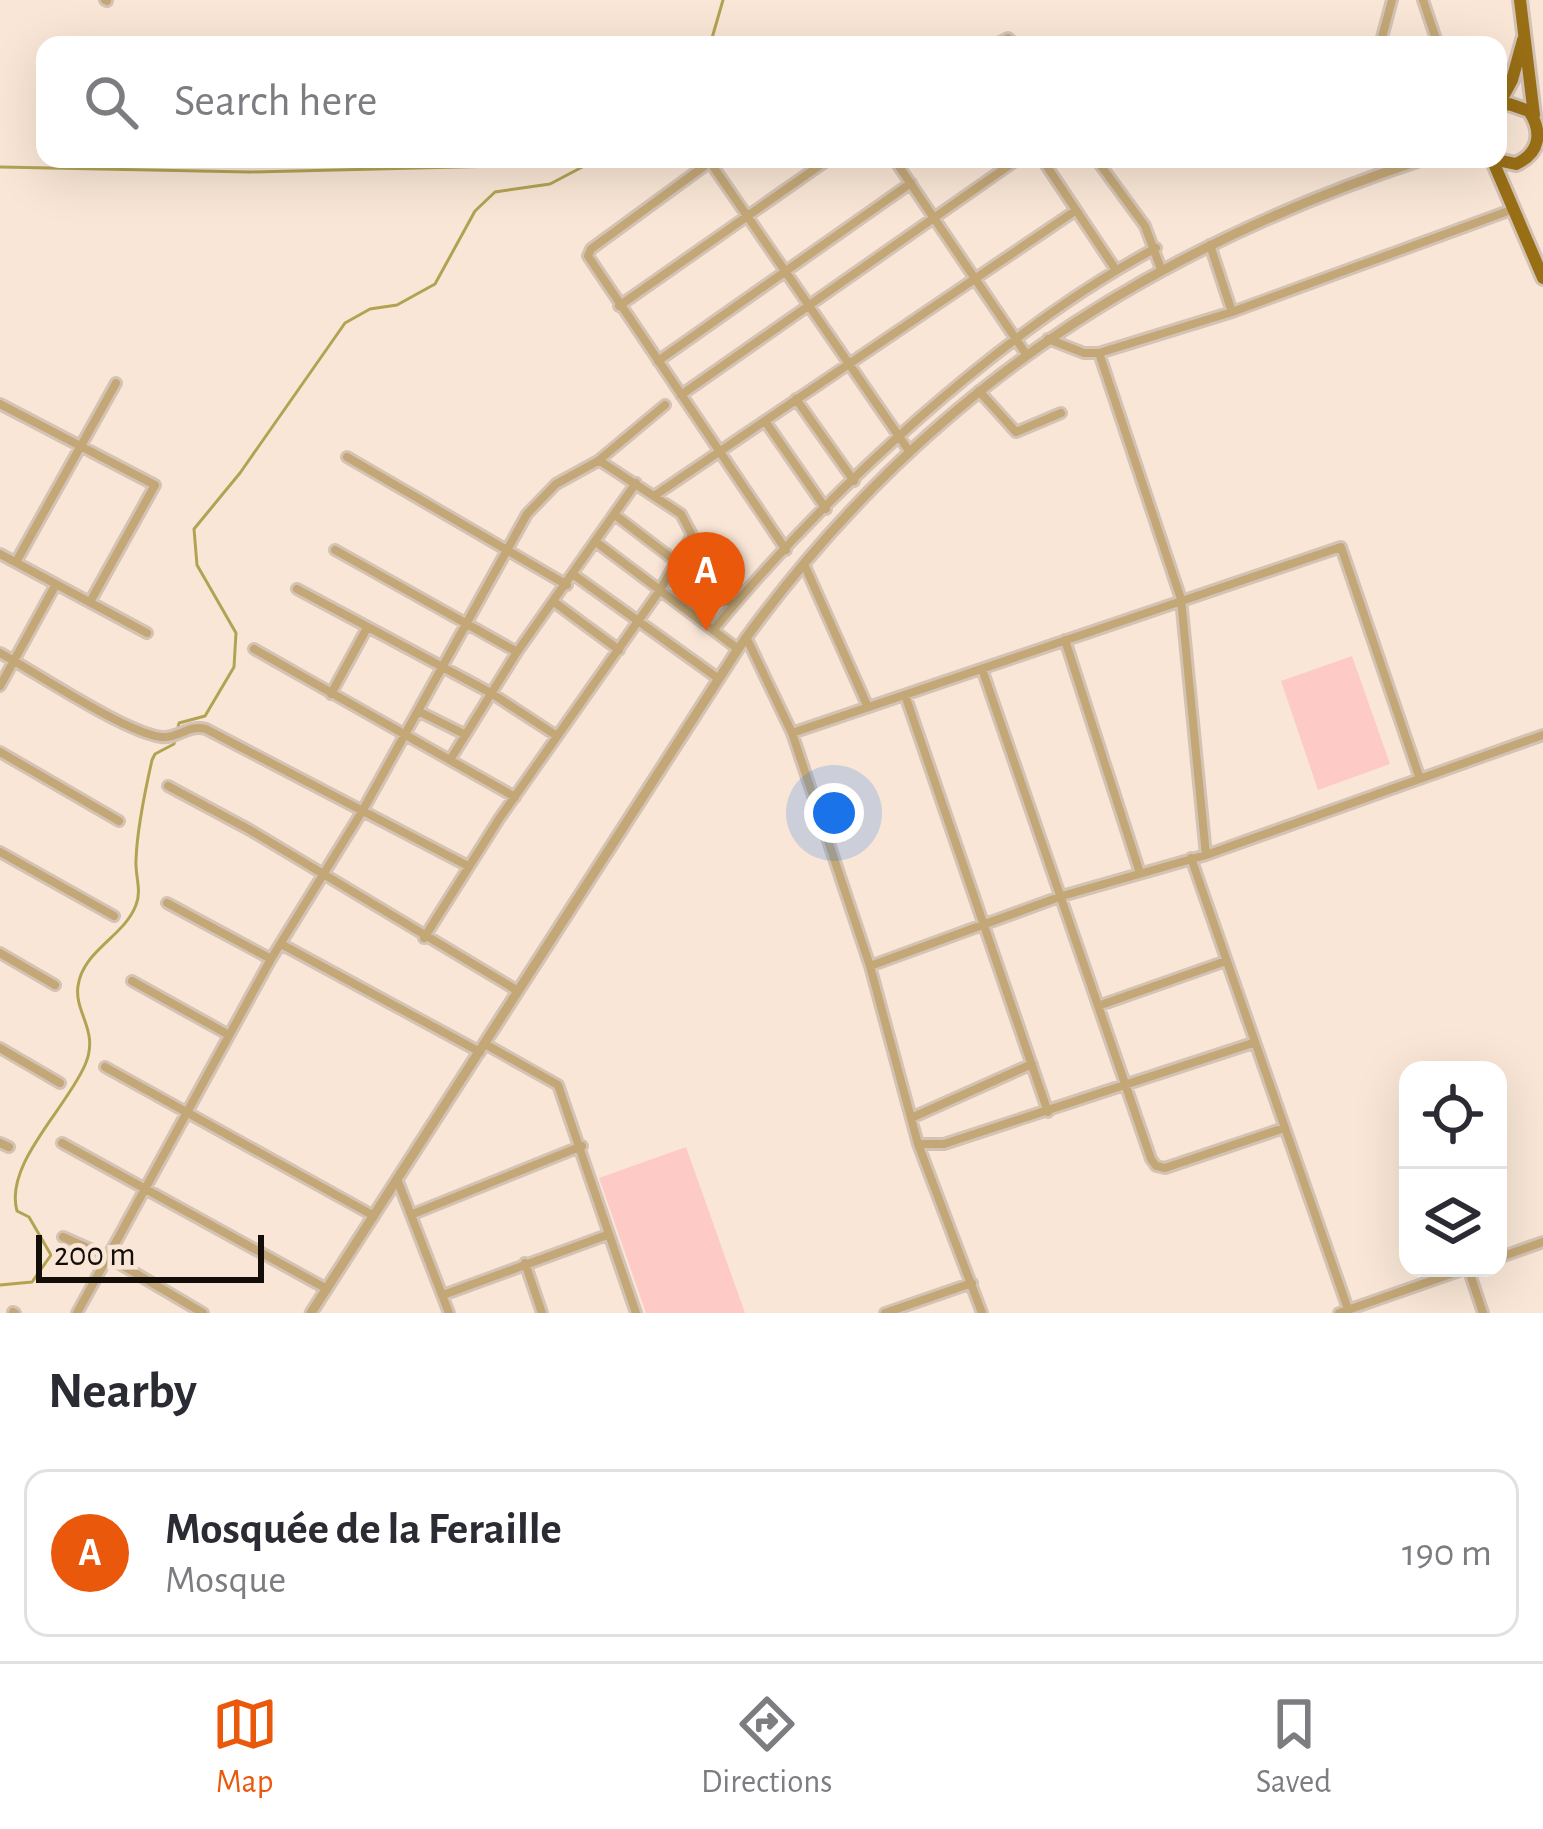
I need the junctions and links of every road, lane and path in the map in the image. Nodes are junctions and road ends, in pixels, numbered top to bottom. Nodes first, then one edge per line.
1 (1392, 0) edge
2 (1423, 0) edge
3 (1520, 0) edge
4 (1382, 36) edge
5 (1435, 36) edge
6 (1523, 39) junction
7 (1507, 89) edge
8 (1507, 106) edge
9 (1539, 128) edge
10 (1543, 158) edge
11 (1507, 163) edge
12 (701, 168) edge
13 (717, 168) edge
14 (816, 168) edge
15 (900, 168) edge
16 (1005, 168) edge
17 (1048, 168) edge
18 (1102, 168) edge
19 (1399, 168) edge
20 (1495, 168) edge
21 (911, 183) junction
22 (1511, 210) junction
23 (1075, 211) junction
24 (746, 217) junction
25 (935, 217) junction
26 (1210, 244) junction
27 (1156, 248) junction
28 (1161, 268) junction
29 (1116, 269) junction
30 (785, 273) junction
31 (976, 278) junction
32 (1543, 278) edge
33 (619, 306) junction
34 (808, 306) junction
35 (1232, 312) junction
36 (1047, 338) junction
37 (1016, 341) junction
38 (1099, 352) junction
39 (1026, 354) junction
40 (658, 361) junction
41 (847, 364) junction
42 (116, 383) dead end
43 (979, 390) junction
44 (681, 395) junction
45 (796, 399) junction
46 (0, 404) edge
47 (665, 405) dead end
48 (1061, 412) dead end
49 (765, 421) junction
50 (898, 436) junction
51 (82, 446) junction
52 (910, 451) junction
53 (720, 452) junction
54 (347, 457) dead end
55 (598, 461) junction
56 (854, 481) junction
57 (636, 483) junction
58 (654, 496) junction
59 (826, 509) junction
60 (615, 514) junction
61 (596, 542) junction
62 (335, 550) dead end
63 (506, 550) junction
64 (786, 550) junction
65 (0, 554) edge
66 (16, 562) junction
67 (678, 562) junction
68 (804, 563) junction
69 (574, 575) junction
70 (56, 584) junction
71 (567, 584) junction
72 (298, 589) dead end
73 (660, 590) junction
74 (1181, 599) junction
75 (89, 602) junction
76 (554, 602) junction
77 (733, 605) junction
78 (639, 621) junction
79 (466, 622) junction
80 (367, 628) junction
81 (714, 628) junction
82 (147, 633) dead end
83 (746, 638) junction
84 (1065, 640) junction
85 (254, 649) dead end
86 (619, 650) junction
87 (738, 650) junction
88 (0, 652) edge
89 (517, 652) junction
90 (14, 660) junction
91 (442, 666) junction
92 (982, 669) junction
93 (718, 679) junction
94 (0, 686) edge
95 (490, 693) junction
96 (331, 694) junction
97 (905, 695) junction
98 (868, 705) junction
99 (418, 711) junction
100 (792, 733) junction
101 (464, 734) junction
102 (1543, 735) edge
103 (404, 736) junction
104 (557, 736) junction
105 (0, 752) edge
106 (449, 760) junction
107 (1419, 776) junction
108 (168, 786) dead end
109 (515, 797) junction
110 (363, 810) junction
111 (119, 820) dead end
112 (0, 852) edge
113 (1206, 855) junction
114 (1191, 858) junction
115 (469, 867) junction
116 (1140, 873) junction
117 (322, 876) junction
118 (1062, 896) junction
119 (167, 903) dead end
120 (113, 916) dead end
121 (985, 927) junction
122 (424, 938) junction
123 (281, 944) junction
124 (0, 952) edge
125 (271, 959) junction
126 (1226, 961) junction
127 (870, 966) junction
128 (132, 981) dead end
129 (55, 985) dead end
130 (519, 992) junction
131 (1098, 1006) junction
132 (229, 1036) junction
133 (1253, 1043) junction
134 (0, 1048) edge
135 (482, 1048) junction
136 (1032, 1064) junction
137 (105, 1067) dead end
138 (60, 1083) dead end
139 (1124, 1087) junction
140 (1048, 1112) junction
141 (187, 1113) junction
142 (911, 1118) junction
143 (1283, 1128) junction
144 (62, 1142) dead end
145 (918, 1144) junction
146 (582, 1146) junction
147 (397, 1179) junction
148 (147, 1187) junction
149 (413, 1214) junction
150 (374, 1216) junction
151 (607, 1235) junction
152 (63, 1237) dead end
153 (1543, 1242) edge
154 (1507, 1255) edge
155 (108, 1257) junction
156 (525, 1263) junction
157 (1443, 1277) edge
158 (1471, 1277) edge
159 (972, 1283) junction
160 (327, 1289) junction
161 (443, 1295) junction
162 (1351, 1310) edge
163 (77, 1313) edge
164 (203, 1313) edge
165 (311, 1313) edge
166 (448, 1313) edge
167 (542, 1313) edge
168 (636, 1313) edge
169 (885, 1313) edge
170 (982, 1313) edge
171 (1484, 1313) edge

1 - 4 street
2 - 5 street
3 - 6 main road
6 - 7 main road
6 - 9 main road
8 - 9 main road
9 - 10 main road
9 - 11 main road
12 - 33 street
13 - 24 street
14 - 24 street
15 - 21 street
16 - 25 street
17 - 23 street
18 - 27 street
19 - 26 street
20 - 22 main road
21 - 25 street
21 - 30 street
22 - 32 main road
22 - 35 street
23 - 29 street
23 - 31 street
24 - 30 street
24 - 33 street
25 - 31 street
25 - 34 street
26 - 28 street
26 - 35 street
27 - 28 street
27 - 29 street
28 - 36 street
29 - 37 street
30 - 34 street
30 - 40 street
31 - 37 street
31 - 41 street
33 - 40 street
34 - 41 street
34 - 44 street
35 - 38 street
36 - 38 street
36 - 39 street
37 - 39 street
37 - 50 street
38 - 74 street
39 - 43 street
40 - 44 street
41 - 45 street
41 - 50 street
42 - 51 street
43 - 48 street
43 - 52 street
44 - 53 street
45 - 49 street
45 - 56 street
46 - 51 street
47 - 55 street
49 - 53 street
49 - 59 street
50 - 52 street
50 - 56 street
51 - 66 street
51 - 75 street
52 - 68 street
53 - 58 street
53 - 64 street
54 - 63 street
55 - 57 street
55 - 63 street
56 - 59 street
57 - 58 street
57 - 60 street
58 - 67 street
59 - 64 street
60 - 61 street
60 - 67 street
61 - 69 street
61 - 73 street
62 - 79 street
63 - 71 street
63 - 79 street
64 - 77 street
65 - 66 street
66 - 70 street
67 - 73 street
67 - 77 street
68 - 83 street
68 - 98 street
69 - 71 street
69 - 78 street
70 - 75 street
70 - 90 street
71 - 76 street
72 - 80 street
73 - 78 street
73 - 81 street
74 - 84 street
74 - 107 street
74 - 113 street
75 - 82 street
76 - 86 street
76 - 89 street
77 - 81 street
78 - 86 street
78 - 93 street
79 - 89 street
79 - 91 street
80 - 91 street
80 - 96 street
81 - 87 street
83 - 87 street
83 - 100 street
84 - 92 street
84 - 116 street
85 - 96 street
86 - 104 street
87 - 93 street
88 - 90 street
89 - 95 street
90 - 94 street
90 - 110 street
91 - 95 street
91 - 99 street
92 - 97 street
92 - 118 street
93 - 130 street
95 - 101 street
95 - 104 street
96 - 103 street
97 - 98 street
97 - 121 street
98 - 100 street
99 - 101 street
99 - 103 street
100 - 127 street
101 - 106 street
102 - 107 street
103 - 106 street
103 - 110 street
104 - 109 street
105 - 111 street
106 - 109 street
107 - 113 street
108 - 117 street
109 - 115 street
110 - 115 street
110 - 117 street
112 - 120 street
113 - 114 street
114 - 116 street
114 - 126 street
115 - 122 street
116 - 118 street
117 - 122 street
117 - 123 street
118 - 121 street
118 - 131 street
119 - 125 street
121 - 127 street
121 - 136 street
122 - 130 street
123 - 125 street
123 - 135 street
124 - 129 street
125 - 132 street
126 - 131 street
126 - 133 street
127 - 142 street
128 - 132 street
130 - 135 street
131 - 139 street
132 - 141 street
133 - 139 street
133 - 143 street
134 - 138 street
135 - 146 street
135 - 147 street
136 - 140 street
136 - 142 street
137 - 141 street
139 - 140 street
139 - 143 street
140 - 145 street
141 - 148 street
141 - 150 street
142 - 145 street
143 - 162 street
144 - 148 street
145 - 159 street
146 - 149 street
146 - 151 street
147 - 149 street
147 - 150 street
148 - 155 street
148 - 160 street
149 - 161 street
150 - 160 street
151 - 156 street
151 - 168 street
152 - 155 street
153 - 154 street
155 - 163 street
155 - 164 street
156 - 161 street
156 - 167 street
157 - 162 street
158 - 171 street
159 - 169 street
159 - 170 street
160 - 165 street
161 - 166 street

